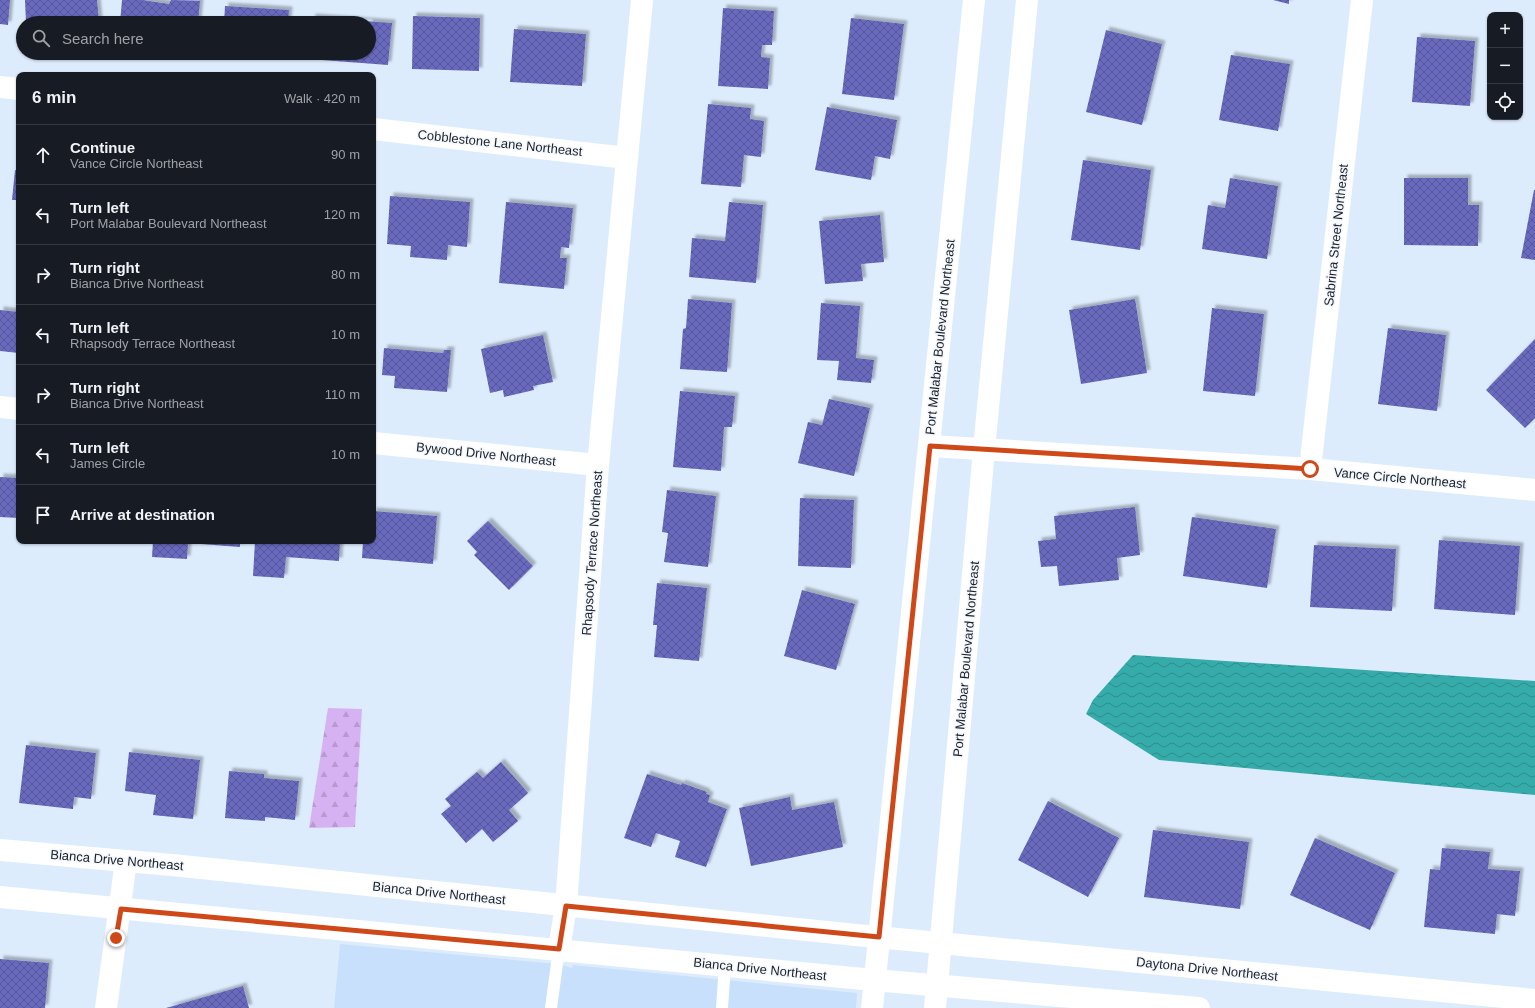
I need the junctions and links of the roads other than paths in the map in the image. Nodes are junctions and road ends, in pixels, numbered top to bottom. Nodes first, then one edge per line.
1 (642, 0) edge
2 (974, 0) edge
3 (1027, 0) edge
4 (1362, 0) edge
5 (0, 86) edge
6 (16, 89) edge
7 (376, 129) edge
8 (627, 158) junction
9 (0, 407) edge
10 (16, 409) edge
11 (376, 443) edge
12 (930, 446) junction
13 (984, 449) junction
14 (598, 465) junction
15 (1310, 469) junction
16 (1535, 490) edge
17 (0, 850) edge
18 (126, 861) junction
19 (0, 897) edge
20 (566, 906) junction
21 (121, 909) junction
22 (879, 937) junction
23 (942, 943) junction
24 (559, 949) junction
25 (725, 965) junction
26 (874, 980) junction
27 (938, 985) junction
28 (1535, 1000) edge
29 (106, 1008) edge
30 (551, 1008) edge
31 (722, 1008) edge
32 (872, 1008) edge
33 (936, 1008) edge
34 (1199, 1008) edge

1 - 8 street, Rhapsody Terrace Northeast
2 - 12 street, Port Malabar Boulevard Northeast
3 - 13 street, Port Malabar Boulevard Northeast
4 - 15 street, Sabrina Street Northeast
5 - 6 street
7 - 8 street, Cobblestone Lane Northeast
8 - 14 street, Rhapsody Terrace Northeast
9 - 10 street
11 - 14 street, Bywood Drive Northeast
12 - 13 street, Vance Circle Northeast
12 - 22 street, Port Malabar Boulevard Northeast
13 - 15 street, Vance Circle Northeast
13 - 23 street, Port Malabar Boulevard Northeast
14 - 20 street, Rhapsody Terrace Northeast
15 - 16 street, Vance Circle Northeast
17 - 18 street, Bianca Drive Northeast
18 - 20 street, Bianca Drive Northeast
18 - 21 street
19 - 21 street, Bianca Drive Northeast
20 - 22 street, Bianca Drive Northeast
20 - 24 street, Rhapsody Terrace Northeast
21 - 24 street, Bianca Drive Northeast
21 - 29 street
22 - 23 street, Daytona Drive Northeast
22 - 26 street, Port Malabar Boulevard Northeast
23 - 27 street, Port Malabar Boulevard Northeast
23 - 28 street, Daytona Drive Northeast
24 - 25 street, Bianca Drive Northeast
24 - 30 lane
25 - 26 street, Bianca Drive Northeast
25 - 31 lane
26 - 27 street
26 - 32 street, Port Malabar Boulevard Northeast
27 - 33 street, Port Malabar Boulevard Northeast
27 - 34 street

